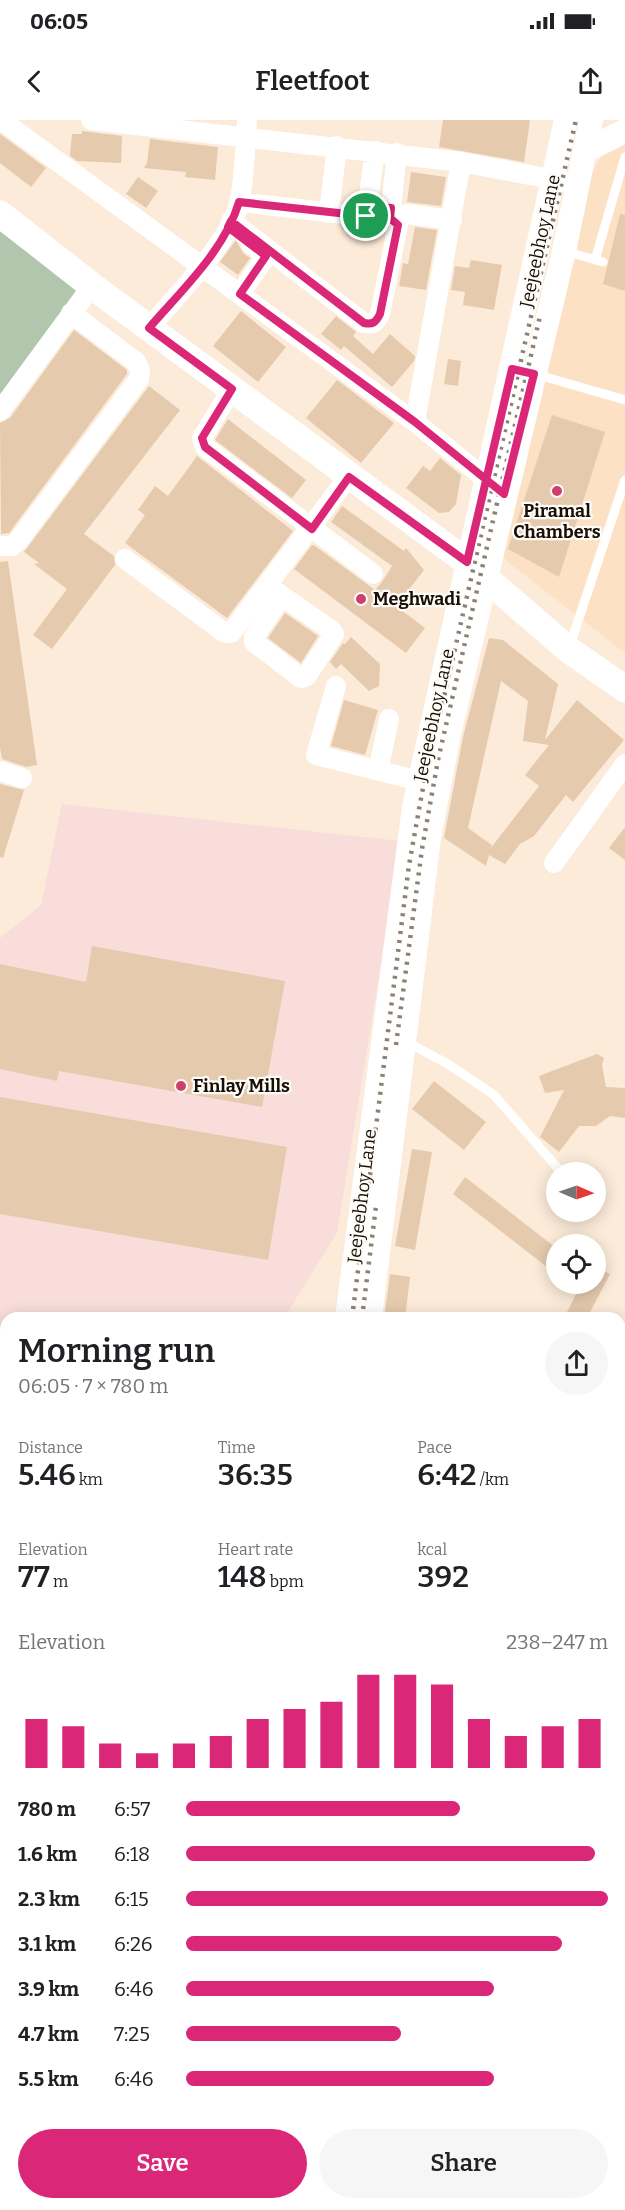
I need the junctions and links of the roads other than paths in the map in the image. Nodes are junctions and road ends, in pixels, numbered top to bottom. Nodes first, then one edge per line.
1 (1, 120) edge
2 (91, 120) edge
3 (566, 120) edge
4 (591, 120) edge
5 (247, 128) edge
6 (625, 131) edge
7 (587, 150) junction
8 (336, 152) junction
9 (374, 156) junction
10 (625, 158) edge
11 (396, 159) junction
12 (461, 162) junction
13 (554, 180) junction
14 (579, 184) junction
15 (239, 202) junction
16 (330, 207) junction
17 (367, 211) junction
18 (396, 213) junction
19 (0, 214) edge
20 (452, 220) junction
21 (230, 224) junction
22 (564, 251) junction
23 (205, 261) junction
24 (92, 286) junction
25 (243, 289) junction
26 (71, 313) junction
27 (149, 328) junction
28 (523, 371) junction
29 (232, 389) junction
30 (625, 400) edge
31 (0, 411) edge
32 (415, 422) junction
33 (349, 477) junction
34 (625, 480) edge
35 (496, 488) junction
36 (312, 529) junction
37 (0, 546) edge
38 (125, 559) dead end
39 (476, 570) junction
40 (373, 574) dead end
41 (569, 650) junction
42 (336, 686) dead end
43 (625, 689) edge
44 (389, 719) dead end
45 (436, 752) junction
46 (625, 764) edge
47 (0, 771) edge
48 (378, 771) junction
49 (22, 778) dead end
50 (420, 781) junction
51 (554, 863) dead end
52 (404, 1041) junction
53 (552, 1162) edge
54 (375, 1186) junction
55 (348, 1312) edge
56 (370, 1312) edge

1 - 23 street
2 - 5 street
3 - 13 street, Jeejeebhoy Lane
4 - 7 street, Jeejeebhoy Lane
5 - 8 street
5 - 15 street
6 - 7 street
7 - 14 street, Jeejeebhoy Lane
8 - 9 street
8 - 16 street
9 - 11 street
9 - 17 street
10 - 22 lane
11 - 12 street
11 - 18 street
12 - 13 street
12 - 20 street
13 - 14 street
13 - 28 street, Jeejeebhoy Lane
14 - 22 street, Jeejeebhoy Lane
15 - 16 street
15 - 21 street
16 - 17 street
17 - 18 street
18 - 20 street
18 - 21 street
19 - 24 main road
20 - 32 street
21 - 23 street
21 - 25 street
22 - 28 street, Jeejeebhoy Lane
23 - 25 street
23 - 27 street
24 - 26 street
24 - 27 main road
25 - 32 street
26 - 31 street
26 - 37 street
27 - 29 main road
28 - 30 lane
28 - 35 street, Jeejeebhoy Lane
29 - 33 main road
29 - 36 street
32 - 35 street
33 - 36 street
33 - 39 main road
34 - 41 lane
35 - 39 street, Jeejeebhoy Lane
36 - 38 street
36 - 40 street
39 - 41 main road
39 - 45 street, Jeejeebhoy Lane
41 - 43 main road
42 - 48 street
44 - 48 street
45 - 50 street, Jeejeebhoy Lane
45 - 52 street
46 - 51 street
47 - 49 street
48 - 50 street
50 - 54 street, Jeejeebhoy Lane
52 - 53 lane
52 - 54 street
54 - 55 street, Jeejeebhoy Lane
54 - 56 street

